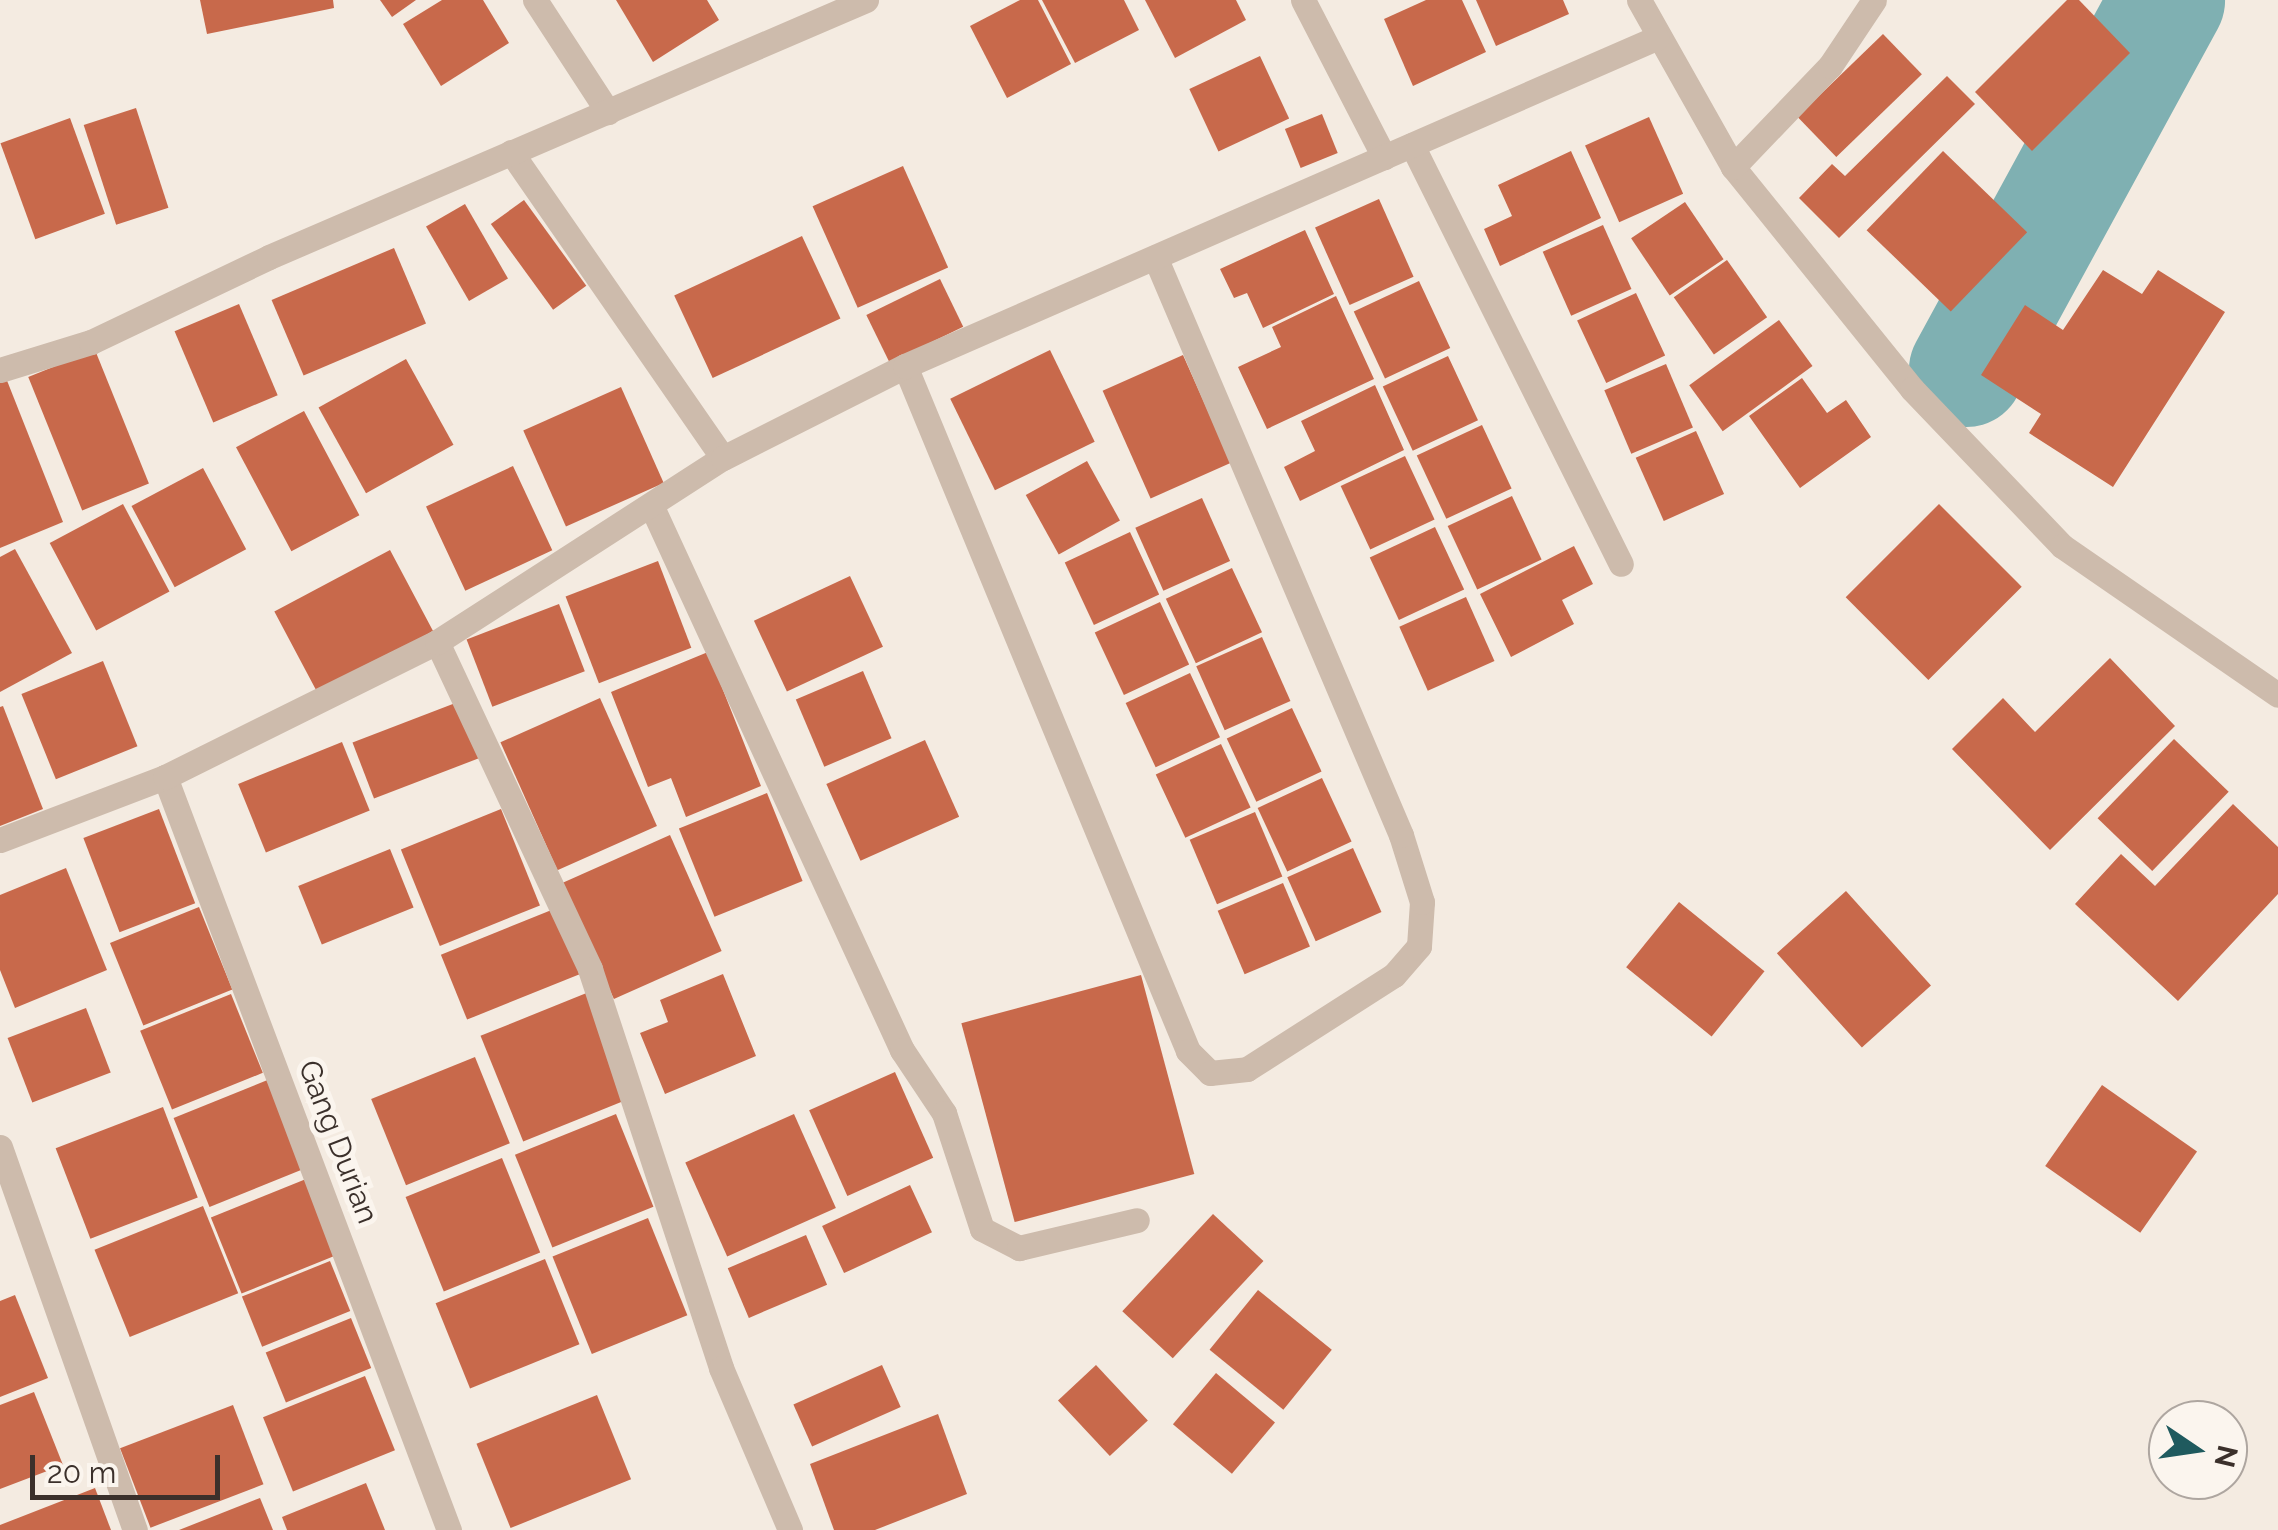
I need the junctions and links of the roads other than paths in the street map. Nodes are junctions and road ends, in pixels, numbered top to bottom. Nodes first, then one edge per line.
1 (534, 0) edge
2 (864, 0) edge
3 (1303, 0) edge
4 (1640, 0) edge
5 (1874, 0) edge
6 (1656, 38) junction
7 (608, 112) junction
8 (1412, 145) junction
9 (511, 152) junction
10 (1384, 158) junction
11 (1733, 167) junction
12 (1155, 257) junction
13 (905, 366) junction
14 (0, 370) edge
15 (723, 458) junction
16 (652, 506) junction
17 (1621, 564) dead end
18 (437, 642) junction
19 (2278, 695) edge
20 (165, 777) junction
21 (0, 840) edge
22 (0, 1147) edge
23 (1137, 1220) dead end
24 (135, 1530) edge
25 (449, 1530) edge
26 (790, 1530) edge

1 - 7 street
2 - 7 street
3 - 10 street
4 - 6 street
5 - 11 street
6 - 8 street
6 - 11 street
7 - 9 street
8 - 10 street
8 - 17 street
9 - 14 street
9 - 15 street
10 - 12 street
11 - 19 street
12 - 13 street
12 - 13 street
13 - 15 street
15 - 16 street
16 - 18 street
16 - 23 street
18 - 20 street
18 - 26 street
20 - 21 street
20 - 25 street, Gang Durian
22 - 24 street

